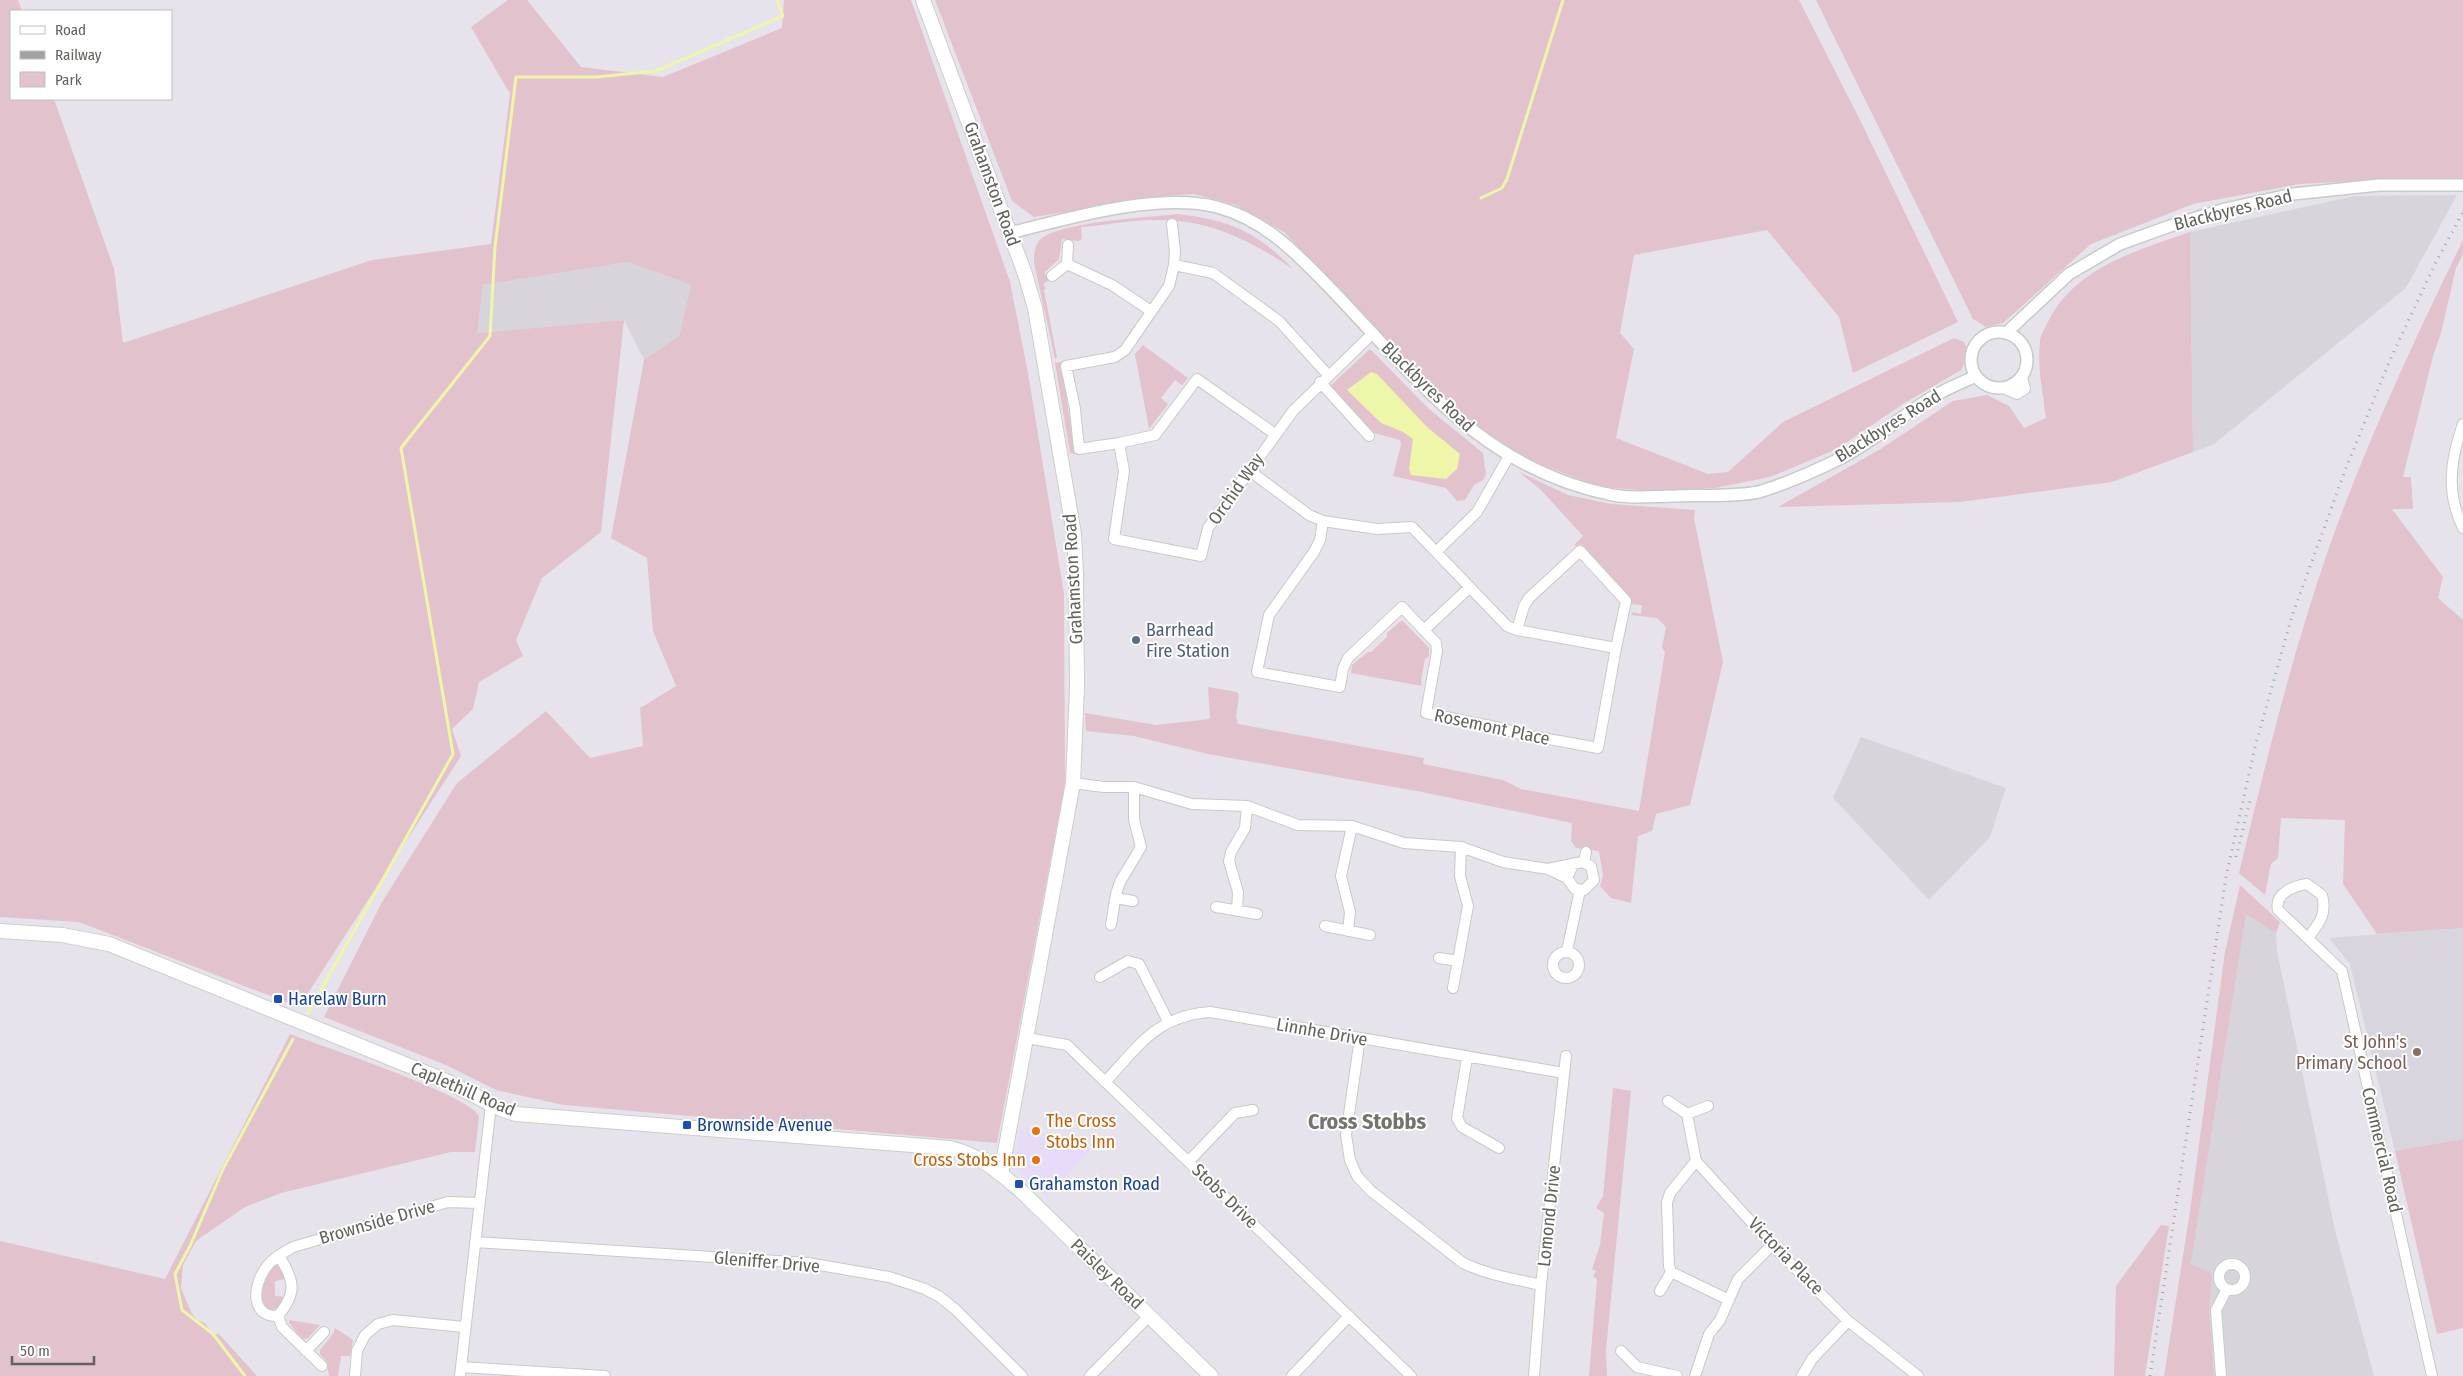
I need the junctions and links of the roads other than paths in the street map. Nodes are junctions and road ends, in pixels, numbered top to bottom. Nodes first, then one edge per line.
1 (923, 0) edge
2 (2463, 185) edge
3 (1172, 224) dead end
4 (1010, 233) junction
5 (1068, 245) dead end
6 (1067, 264) junction
7 (1174, 265) junction
8 (1052, 276) dead end
9 (1151, 311) junction
10 (1373, 333) junction
11 (2006, 333) junction
12 (1976, 376) junction
13 (1324, 379) junction
14 (2463, 424) edge
15 (1275, 434) junction
16 (1370, 436) dead end
17 (1120, 443) junction
18 (1509, 456) junction
19 (1250, 471) junction
20 (1323, 521) junction
21 (2463, 528) edge
22 (1436, 552) junction
23 (1469, 588) junction
24 (1424, 630) junction
25 (1517, 630) junction
26 (1616, 648) junction
27 (1073, 783) junction
28 (1134, 786) junction
29 (1246, 806) junction
30 (1352, 826) junction
31 (1461, 847) junction
32 (1586, 852) dead end
33 (1584, 863) junction
34 (1573, 865) junction
35 (1548, 870) junction
36 (1567, 878) junction
37 (1580, 890) junction
38 (1116, 898) junction
39 (1133, 901) dead end
40 (1216, 907) dead end
41 (1237, 911) junction
42 (1258, 914) dead end
43 (1111, 925) dead end
44 (1325, 926) dead end
45 (0, 931) edge
46 (1348, 931) junction
47 (1370, 935) dead end
48 (2308, 938) junction
49 (1567, 951) dead end
50 (1439, 958) dead end
51 (1458, 961) junction
52 (1100, 977) dead end
53 (1453, 988) dead end
54 (1168, 1021) junction
55 (1027, 1038) junction
56 (1360, 1038) junction
57 (1566, 1056) dead end
58 (1467, 1058) junction
59 (1564, 1073) junction
60 (1105, 1082) junction
61 (1668, 1101) dead end
62 (491, 1105) junction
63 (1708, 1106) dead end
64 (1254, 1110) dead end
65 (1687, 1114) junction
66 (1499, 1148) dead end
67 (1189, 1161) junction
68 (1696, 1161) junction
69 (1001, 1174) junction
70 (479, 1204) junction
71 (475, 1242) junction
72 (1772, 1245) junction
73 (279, 1256) junction
74 (1671, 1272) junction
75 (1542, 1284) junction
76 (2227, 1289) dead end
77 (1660, 1291) dead end
78 (1727, 1299) junction
79 (1150, 1315) junction
80 (278, 1316) junction
81 (1349, 1316) junction
82 (1848, 1321) junction
83 (464, 1327) junction
84 (324, 1332) dead end
85 (306, 1351) junction
86 (1621, 1351) dead end
87 (322, 1366) dead end
88 (460, 1371) edge
89 (1636, 1372) edge
90 (355, 1376) edge
91 (605, 1376) edge
92 (1022, 1376) edge
93 (1090, 1376) edge
94 (1211, 1376) edge
95 (1292, 1376) edge
96 (1412, 1376) edge
97 (1534, 1376) edge
98 (1677, 1376) edge
99 (1695, 1376) edge
100 (1802, 1376) edge
101 (1918, 1376) edge
102 (2221, 1376) edge
103 (2432, 1376) edge

1 - 4 main road, Grahamston Road
2 - 11 street, Blackbyres Road
3 - 7 street
4 - 10 street, Blackbyres Road
4 - 27 main road, Grahamston Road
5 - 6 street
6 - 8 street
6 - 9 street
7 - 9 street
7 - 13 street
9 - 17 street
10 - 13 street, Orchid Way
10 - 18 street, Blackbyres Road
11 - 12 street
11 - 12 street
12 - 18 street, Blackbyres Road
13 - 15 street, Orchid Way
13 - 16 street
14 - 21 street
15 - 17 street
15 - 19 street, Orchid Way
17 - 19 street, Orchid Way
18 - 22 street
19 - 20 street
20 - 22 street
20 - 24 street, Rosemont Place
22 - 23 street
23 - 24 street
23 - 25 street
24 - 26 street, Rosemont Place
25 - 26 street
25 - 26 street
27 - 28 street
27 - 55 main road, Grahamston Road
28 - 29 street
28 - 38 street
29 - 30 street
29 - 41 street
30 - 31 street
30 - 46 street
31 - 35 street
31 - 51 street
32 - 33 street
33 - 34 street
33 - 37 street
34 - 35 street
34 - 36 street
35 - 36 street
36 - 37 street
37 - 49 street
38 - 39 street
38 - 43 street
40 - 41 street
41 - 42 street
44 - 46 street
45 - 62 main road, Caplethill Road
46 - 47 street
48 - 48 street, Commercial Road
48 - 103 street, Commercial Road
50 - 51 street
51 - 53 street
52 - 54 street
54 - 56 street, Linnhe Drive
54 - 60 street, Linnhe Drive
55 - 60 street, Stobs Drive
55 - 69 main road, Grahamston Road
56 - 58 street, Linnhe Drive
56 - 75 street
57 - 59 street, Lomond Drive
58 - 59 street, Linnhe Drive
58 - 66 street
59 - 75 street, Lomond Drive
60 - 67 street, Stobs Drive
61 - 65 street
62 - 69 main road, Caplethill Road
62 - 70 street
63 - 65 street
64 - 67 street
65 - 68 street
67 - 81 street, Stobs Drive
68 - 72 street, Victoria Place
68 - 74 street
69 - 79 main road, Paisley Road
70 - 71 street
70 - 73 street, Brownside Drive
71 - 83 street
71 - 92 street, Gleniffer Drive
72 - 78 street
72 - 82 street, Victoria Place
73 - 80 street
73 - 80 street, Brownside Drive
74 - 77 street
74 - 78 street
75 - 97 street, Lomond Drive
76 - 102 street
78 - 99 street
79 - 93 street
79 - 94 main road, Paisley Road
80 - 85 street, Brownside Drive
81 - 95 street
81 - 96 street, Stobs Drive
82 - 100 street
82 - 101 street, Victoria Place
83 - 88 street
83 - 90 street
84 - 85 street
85 - 87 street, Brownside Drive
86 - 89 street
88 - 91 street
89 - 98 street

